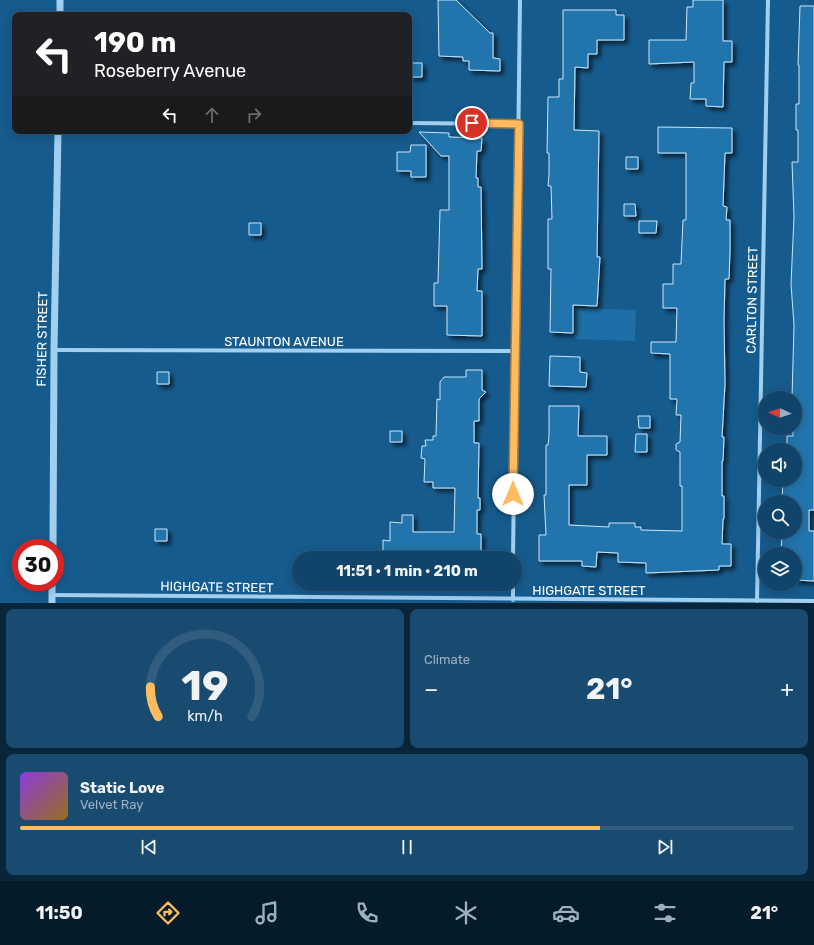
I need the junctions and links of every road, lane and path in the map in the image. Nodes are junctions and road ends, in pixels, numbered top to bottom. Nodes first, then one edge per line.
1 (60, 0) edge
2 (520, 0) edge
3 (768, 0) edge
4 (60, 12) edge
5 (412, 123) edge
6 (519, 124) junction
7 (58, 134) edge
8 (54, 350) junction
9 (514, 351) junction
10 (53, 539) edge
11 (513, 551) edge
12 (52, 591) edge
13 (513, 591) edge
14 (52, 595) junction
15 (512, 600) junction
16 (757, 600) junction
17 (814, 601) edge
18 (720, 602) edge
19 (52, 603) edge

1 - 4 street
2 - 6 street
3 - 16 street, CARLTON STREET
5 - 6 street
6 - 9 street
7 - 8 street, FISHER STREET
8 - 9 street, STAUNTON AVENUE
8 - 10 street, FISHER STREET
9 - 11 street
12 - 14 street
13 - 15 street
14 - 15 street, HIGHGATE STREET
14 - 19 street
15 - 18 street, HIGHGATE STREET
16 - 17 street, HIGHGATE STREET
16 - 18 street, HIGHGATE STREET

